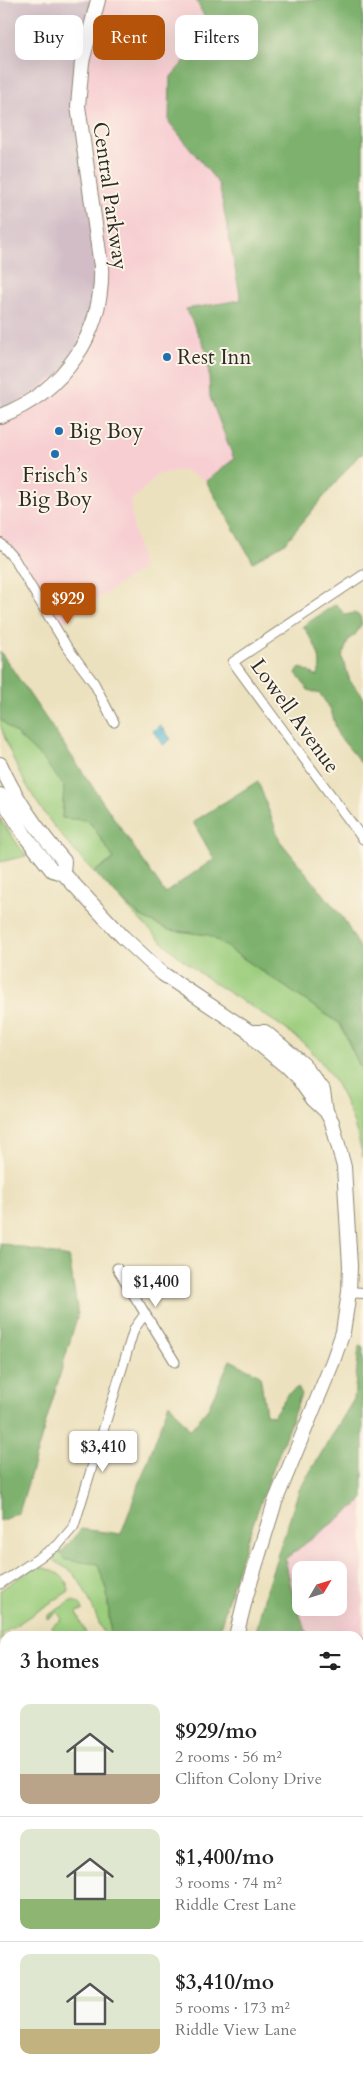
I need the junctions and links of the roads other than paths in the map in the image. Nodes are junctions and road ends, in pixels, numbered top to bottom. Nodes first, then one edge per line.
1 (98, 0) edge
2 (0, 416) edge
3 (0, 543) edge
4 (363, 575) edge
5 (114, 722) dead end
6 (0, 764) edge
7 (0, 795) edge
8 (363, 839) edge
9 (63, 874) junction
10 (117, 1268) dead end
11 (356, 1292) edge
12 (145, 1314) junction
13 (175, 1362) dead end
14 (0, 1584) edge
15 (237, 1631) edge

1 - 2 main road, Central Parkway
3 - 5 street
4 - 8 street, Lowell Avenue
6 - 9 main road
7 - 9 main road
9 - 11 main road
10 - 12 street
11 - 15 main road
12 - 13 street
12 - 14 street

